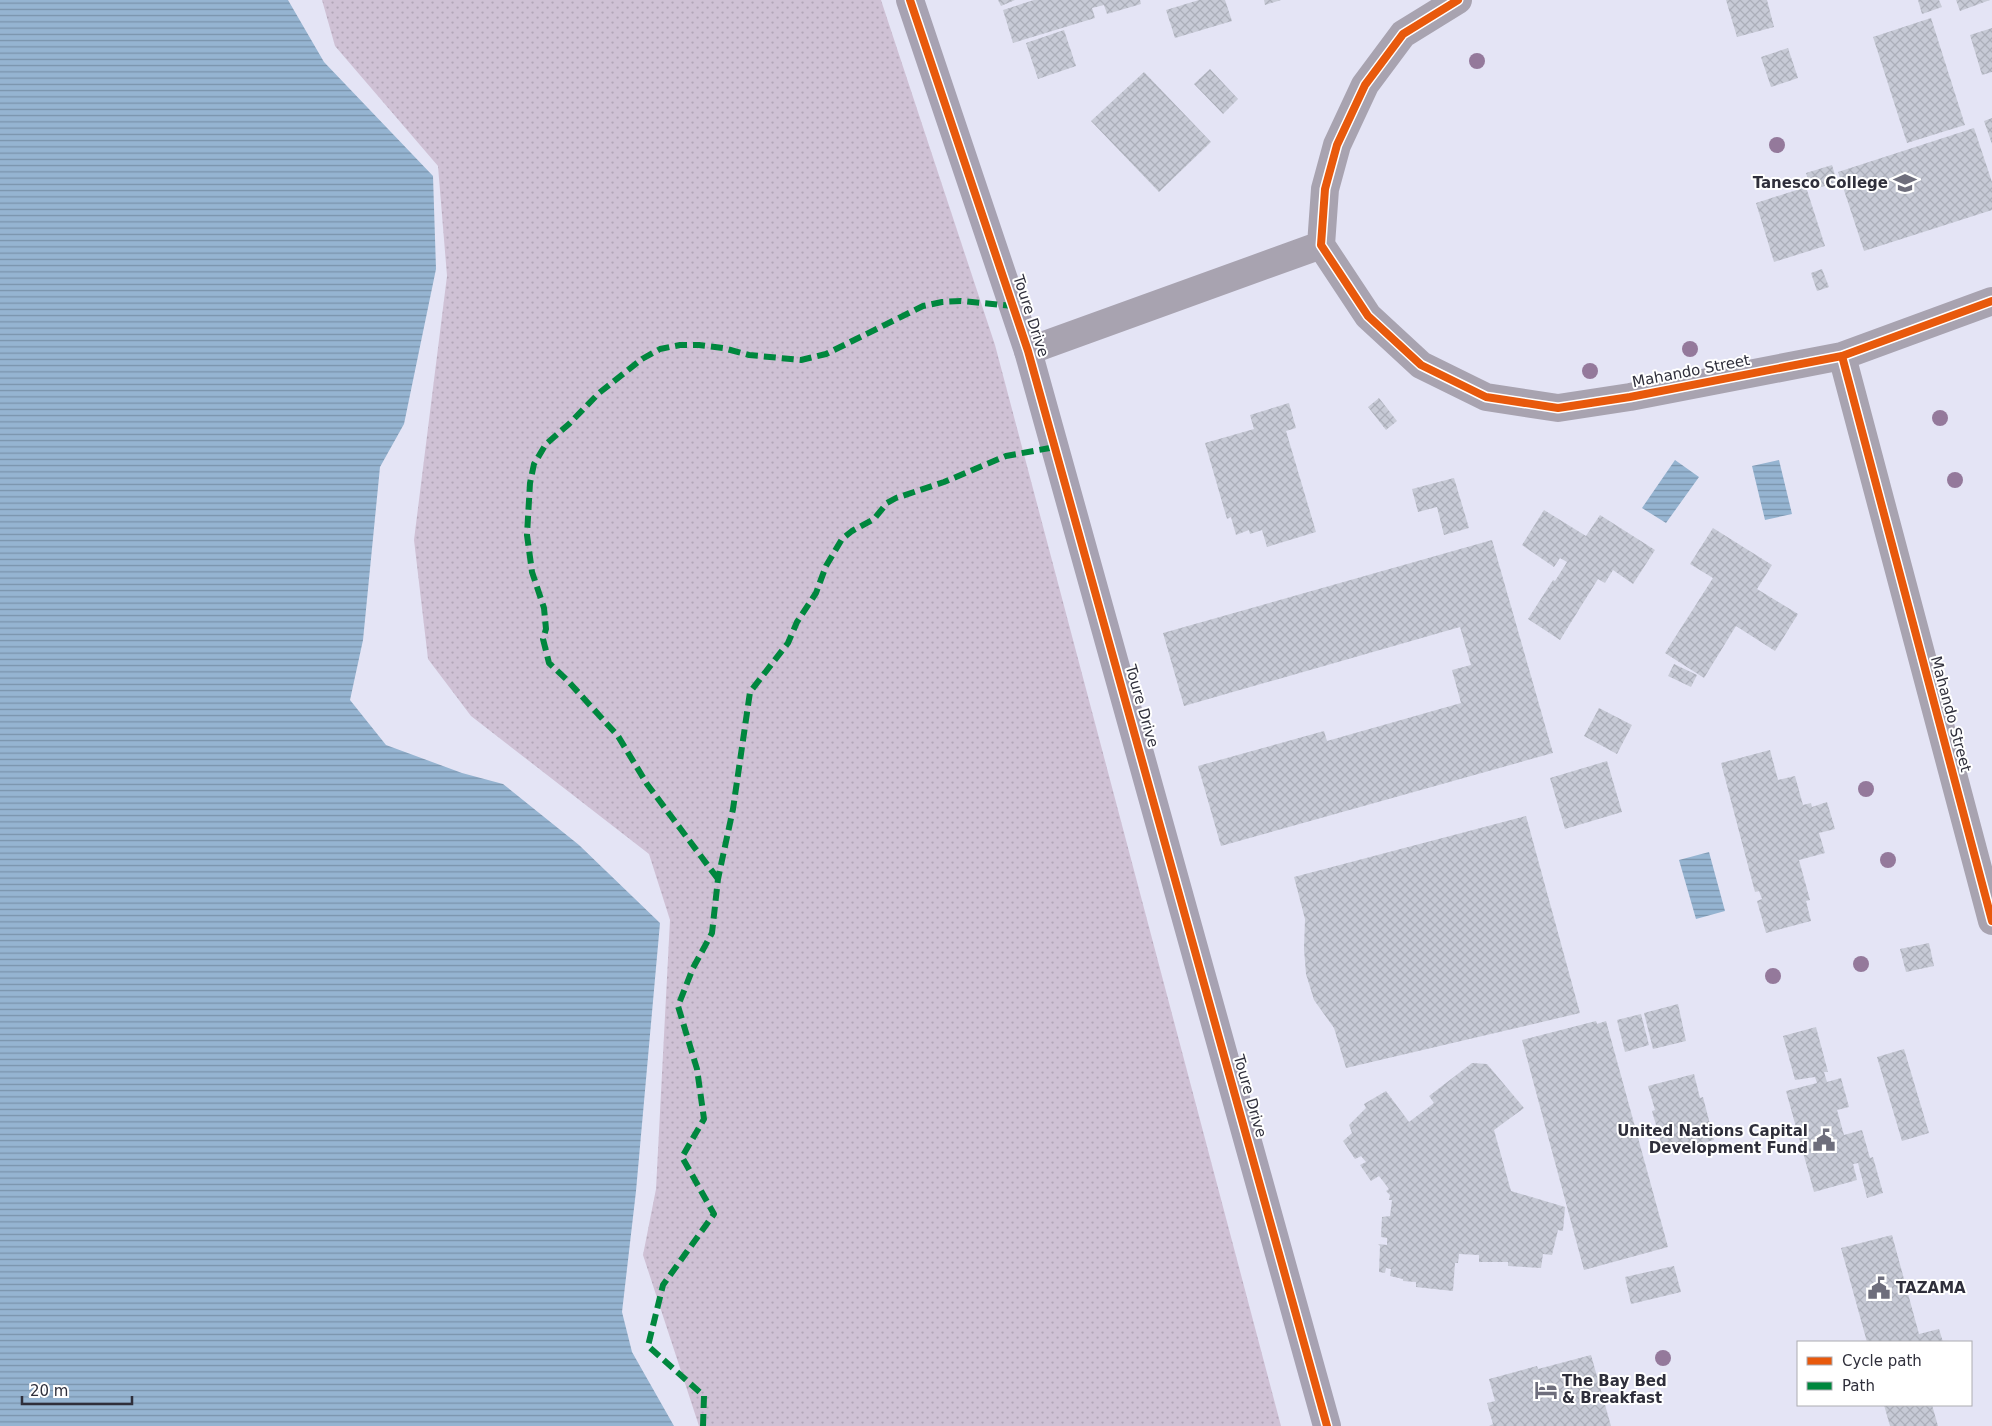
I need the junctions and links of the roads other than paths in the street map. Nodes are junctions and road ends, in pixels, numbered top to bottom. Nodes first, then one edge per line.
1 (910, 0) edge
2 (1458, 0) edge
3 (1320, 245) junction
4 (1992, 301) edge
5 (1028, 351) junction
6 (1842, 356) junction
7 (1992, 921) edge
8 (1327, 1426) edge

1 - 5 street, Toure Drive
2 - 3 street
3 - 5 street
3 - 6 street, Mahando Street
4 - 6 street
5 - 8 street, Toure Drive
6 - 7 street, Mahando Street

